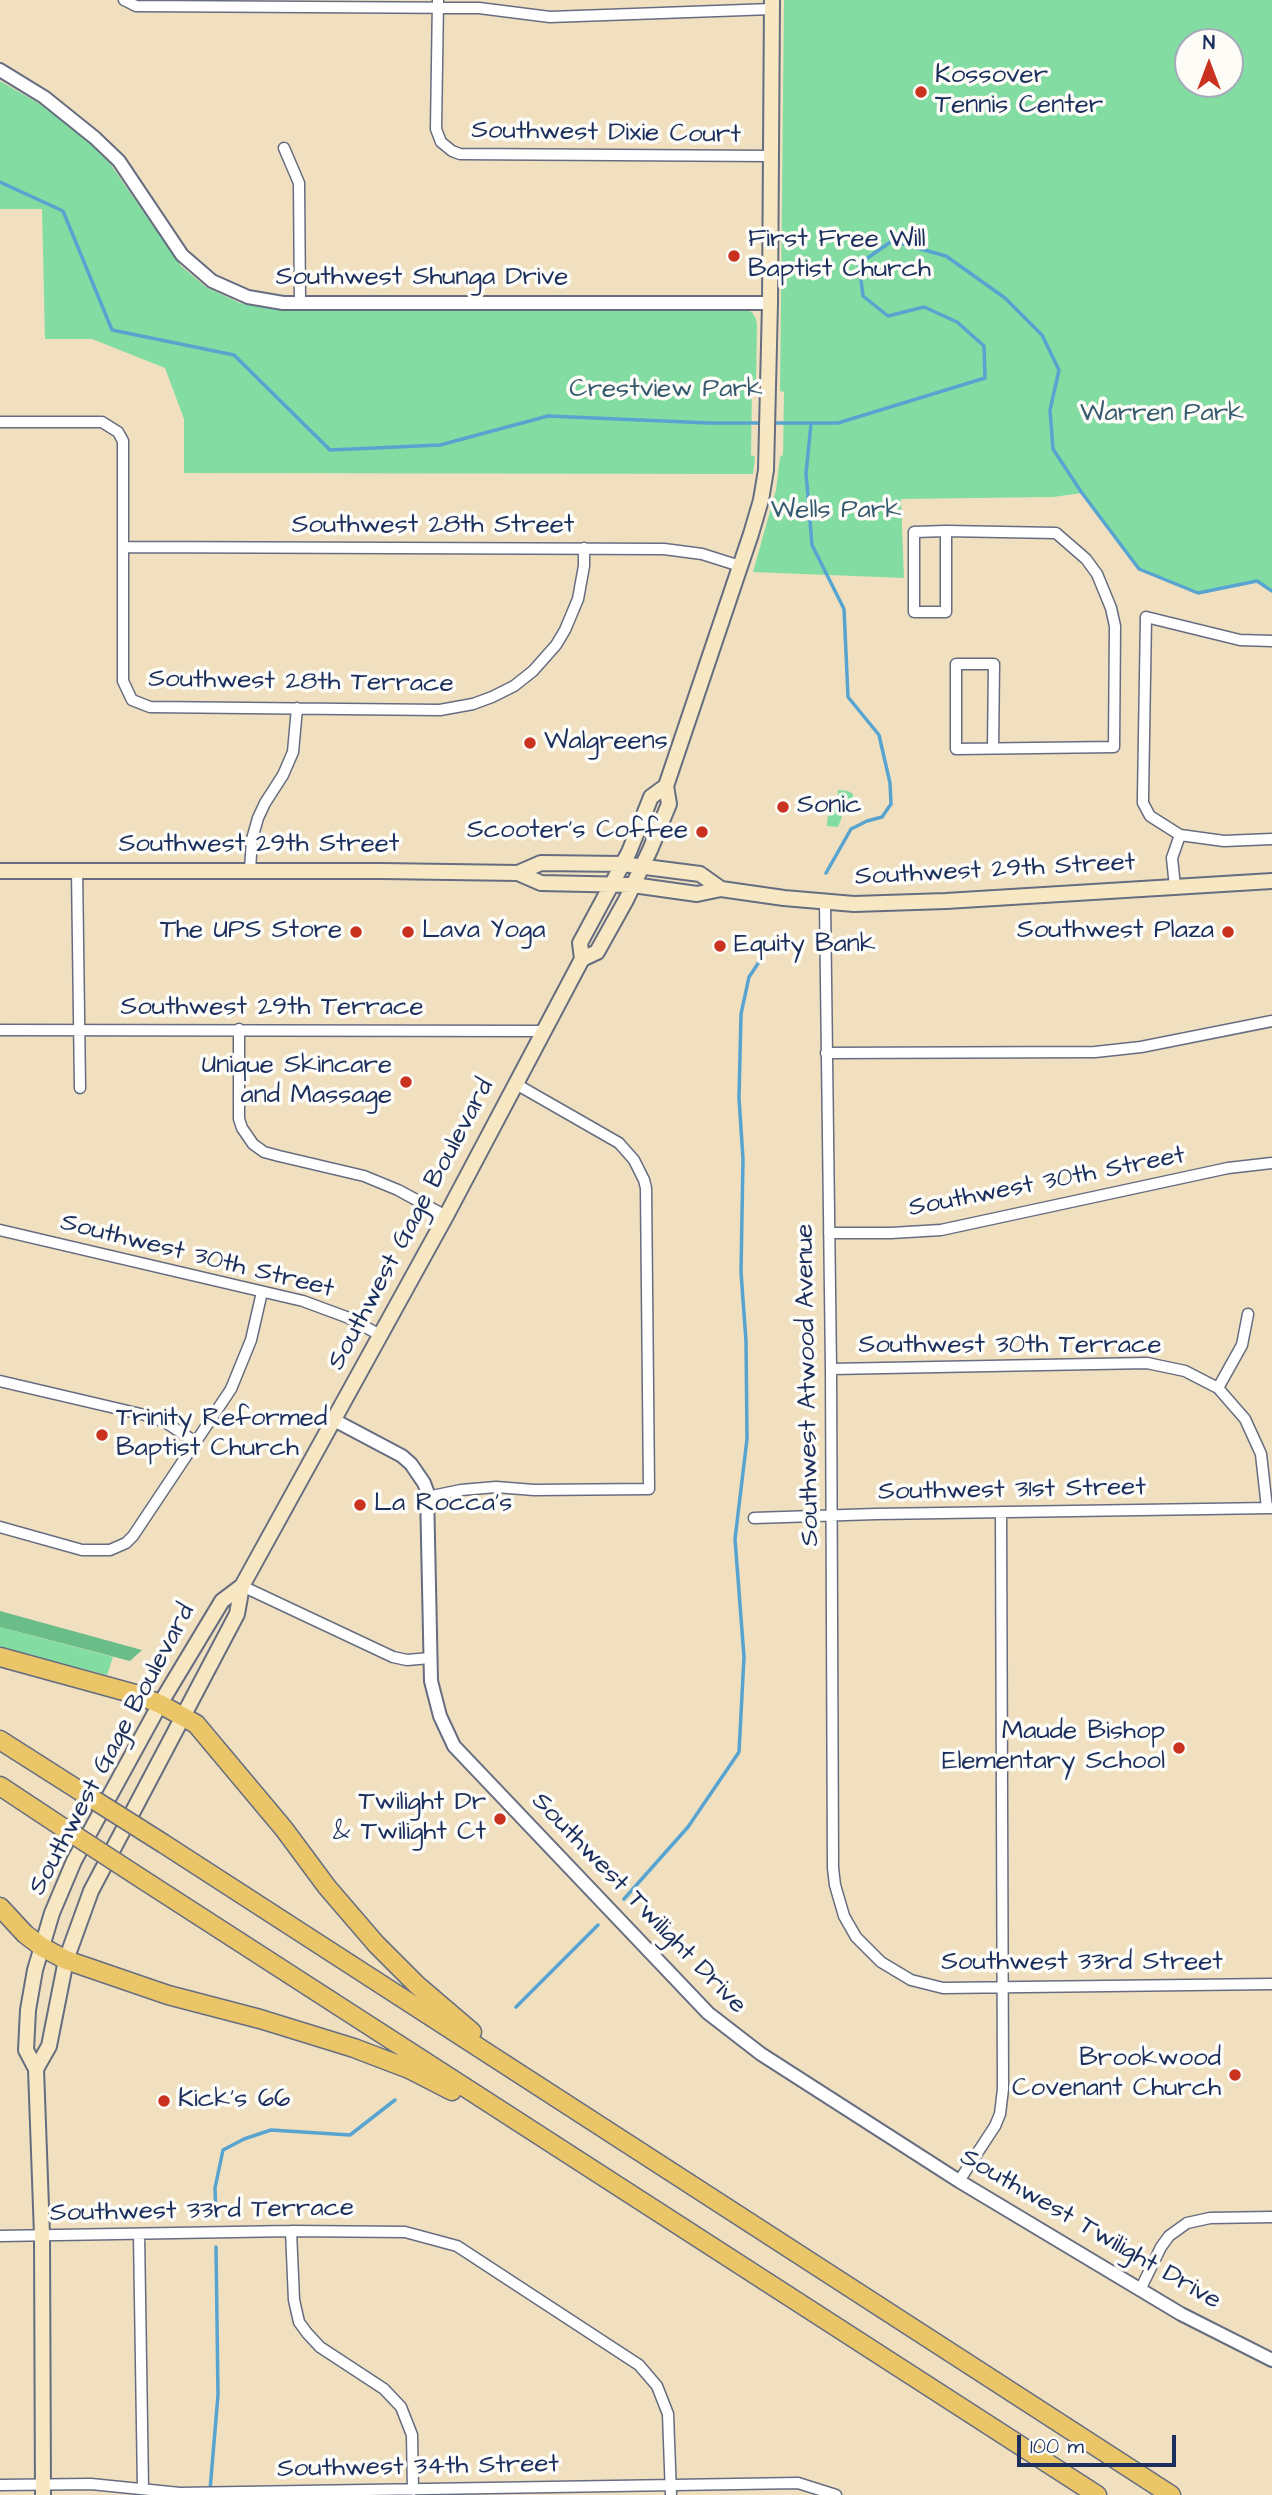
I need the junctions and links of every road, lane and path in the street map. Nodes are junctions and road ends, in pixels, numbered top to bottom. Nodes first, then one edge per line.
1 (124, 0) edge
2 (292, 3) edge
3 (438, 4) edge
4 (772, 5) edge
5 (0, 70) edge
6 (284, 148) dead end
7 (771, 156) junction
8 (300, 303) junction
9 (770, 303) junction
10 (0, 422) edge
11 (946, 531) junction
12 (124, 547) junction
13 (584, 548) junction
14 (740, 566) junction
15 (1272, 641) edge
16 (297, 708) junction
17 (993, 748) junction
18 (666, 786) junction
19 (1180, 835) junction
20 (1272, 839) edge
21 (622, 864) junction
22 (643, 866) junction
23 (78, 870) junction
24 (250, 870) junction
25 (0, 871) edge
26 (518, 873) junction
27 (1272, 881) edge
28 (612, 884) junction
29 (633, 885) junction
30 (1175, 887) junction
31 (721, 889) junction
32 (825, 902) junction
33 (582, 959) junction
34 (1272, 1021) edge
35 (80, 1029) junction
36 (0, 1030) edge
37 (239, 1030) junction
38 (544, 1031) junction
39 (826, 1053) junction
40 (516, 1084) junction
41 (80, 1088) dead end
42 (1272, 1163) edge
43 (446, 1216) junction
44 (0, 1230) edge
45 (829, 1233) junction
46 (262, 1292) junction
47 (1248, 1314) dead end
48 (380, 1335) junction
49 (831, 1369) junction
50 (0, 1381) edge
51 (1219, 1388) junction
52 (334, 1420) junction
53 (194, 1441) junction
54 (427, 1497) junction
55 (1270, 1508) edge
56 (1000, 1512) junction
57 (832, 1515) junction
58 (754, 1518) dead end
59 (0, 1527) edge
60 (242, 1586) junction
61 (0, 1657) edge
62 (430, 1658) junction
63 (160, 1704) junction
64 (185, 1717) junction
65 (0, 1740) edge
66 (0, 1786) edge
67 (833, 1868) joint
68 (0, 1907) edge
69 (41, 1947) junction
70 (66, 1960) junction
71 (1272, 1984) edge
72 (1003, 1988) junction
73 (36, 2069) junction
74 (555, 2097) junction
75 (533, 2131) junction
76 (960, 2181) junction
77 (1272, 2217) edge
78 (291, 2231) junction
79 (139, 2234) junction
80 (42, 2235) junction
81 (0, 2236) edge
82 (1140, 2290) junction
83 (1272, 2360) edge
84 (0, 2484) edge
85 (43, 2489) edge
86 (143, 2489) junction
87 (413, 2490) junction
88 (671, 2490) edge
89 (836, 2495) edge
90 (1097, 2495) edge
91 (1171, 2495) edge

1 - 2 street
2 - 3 street
3 - 4 street
3 - 7 street, Southwest Dixie Court
4 - 7 main road, Southwest Gage Boulevard
5 - 8 street, Southwest Shunga Drive
6 - 8 street
7 - 9 main road, Southwest Gage Boulevard
8 - 9 street, Southwest Shunga Drive
9 - 14 main road, Southwest Gage Boulevard
10 - 12 street
11 - 11 street
11 - 17 street
12 - 13 street, Southwest 28th Street
12 - 16 street, Southwest 28th Terrace
13 - 14 street, Southwest 28th Street
13 - 16 street, Southwest 28th Terrace
14 - 18 main road, Southwest Gage Boulevard
15 - 19 street
16 - 24 street
17 - 17 street
18 - 21 main road, Southwest Gage Boulevard
18 - 22 main road, Southwest Gage Boulevard
19 - 20 street
19 - 30 street
21 - 22 main road, Southwest 29th Street
21 - 26 main road, Southwest 29th Street
21 - 28 main road, Southwest Gage Boulevard
22 - 29 main road, Southwest Gage Boulevard
22 - 31 main road, Southwest 29th Street
23 - 24 main road, Southwest 29th Street
23 - 25 main road, Southwest 29th Street
23 - 35 street
24 - 26 main road, Southwest 29th Street
26 - 28 main road, Southwest 29th Street
27 - 30 main road, Southwest 29th Street
28 - 29 main road, Southwest 29th Street
28 - 33 main road, Southwest Gage Boulevard
29 - 31 main road, Southwest 29th Street
29 - 33 main road, Southwest Gage Boulevard
30 - 32 main road, Southwest 29th Street
31 - 32 main road, Southwest 29th Street
32 - 39 street, Southwest Atwood Avenue
33 - 38 main road, Southwest Gage Boulevard
34 - 39 street
35 - 36 street, Southwest 29th Terrace
35 - 37 street, Southwest 29th Terrace
35 - 41 street
37 - 38 street, Southwest 29th Terrace
37 - 43 street
38 - 40 main road, Southwest Gage Boulevard
39 - 45 street, Southwest Atwood Avenue
40 - 43 main road, Southwest Gage Boulevard
40 - 54 street
42 - 45 street, Southwest 30th Street
43 - 48 main road, Southwest Gage Boulevard
44 - 46 street, Southwest 30th Street
45 - 49 street, Southwest Atwood Avenue
46 - 48 street, Southwest 30th Street
46 - 53 street
47 - 51 street
48 - 52 main road, Southwest Gage Boulevard
49 - 51 street, Southwest 30th Terrace
49 - 57 street, Southwest Atwood Avenue
50 - 53 street
51 - 55 street, Southwest 30th Terrace
52 - 54 street, Southwest Twilight Drive
52 - 60 main road, Southwest Gage Boulevard
53 - 59 street
54 - 62 street, Southwest Twilight Drive
55 - 56 street, Southwest 31st Street
56 - 57 street, Southwest 31st Street
56 - 72 street
57 - 58 street, Southwest 31st Street
57 - 67 street, Southwest Atwood Avenue
60 - 62 street
60 - 63 main road, Southwest Gage Boulevard
60 - 64 main road, Southwest Gage Boulevard
61 - 63 highway
62 - 76 street, Southwest Twilight Drive
63 - 64 highway
63 - 69 main road, Southwest Gage Boulevard
64 - 70 main road, Southwest Gage Boulevard
64 - 74 highway
65 - 74 highway, bridge
66 - 75 highway, bridge
67 - 72 street, Southwest 33rd Street
68 - 69 highway
69 - 70 highway
69 - 73 main road, Southwest Gage Boulevard
70 - 73 main road, Southwest Gage Boulevard
70 - 75 highway
71 - 72 street, Southwest 33rd Street
72 - 76 street
73 - 80 main road, Southwest Gage Boulevard
74 - 91 highway
75 - 90 highway
76 - 82 street, Southwest Twilight Drive
77 - 82 street
78 - 79 street, Southwest 33rd Terrace
78 - 87 street
78 - 88 street, Southwest 33rd Terrace
79 - 80 street, Southwest 33rd Terrace
79 - 86 street
80 - 81 street, Southwest 33rd Terrace
80 - 85 main road, Southwest Gage Boulevard
82 - 83 street, Southwest Twilight Drive
84 - 85 street, Southwest 34th Street
85 - 86 street, Southwest 34th Street
86 - 87 street, Southwest 34th Street
87 - 88 street, Southwest 34th Street
88 - 89 street, Southwest 34th Street

